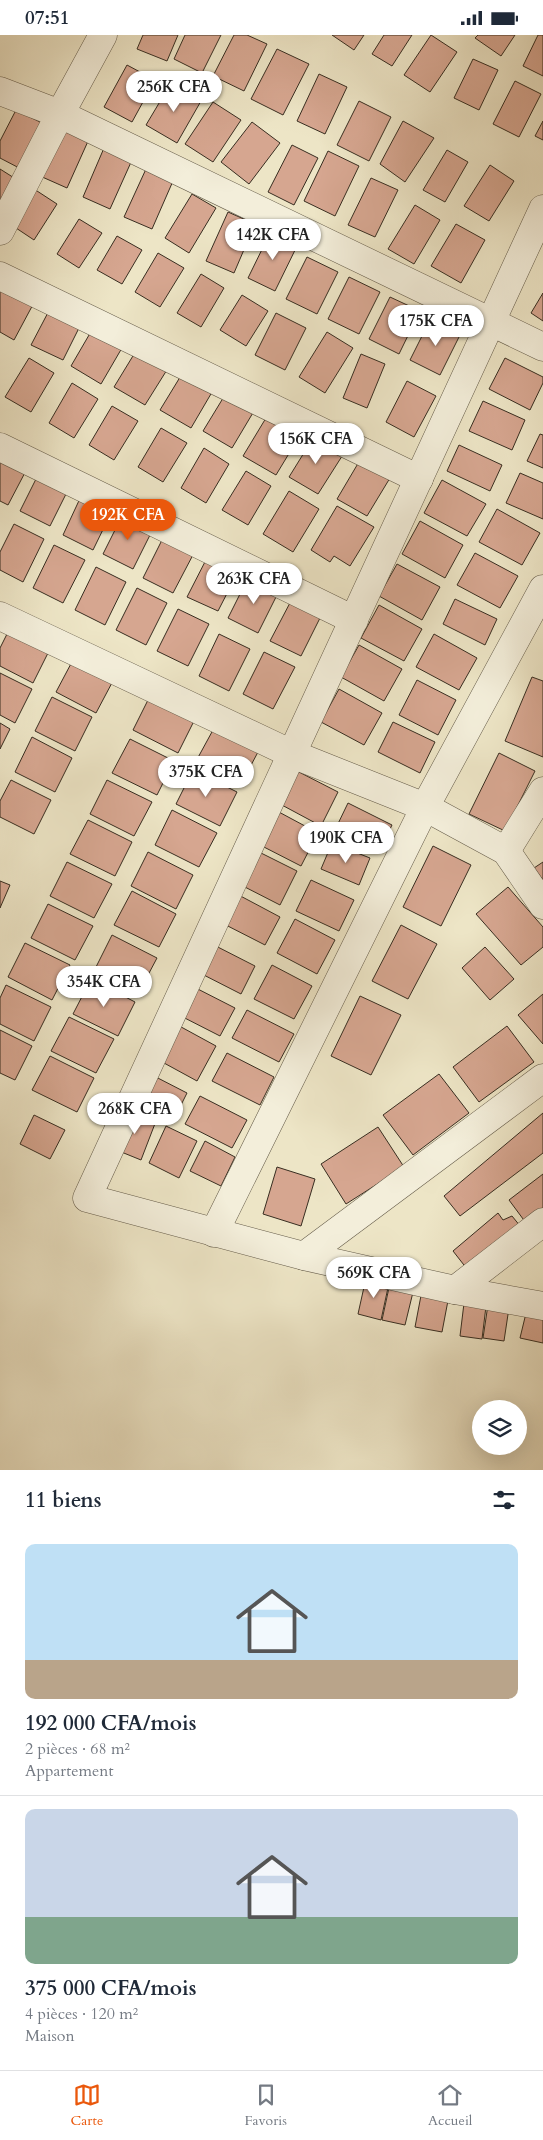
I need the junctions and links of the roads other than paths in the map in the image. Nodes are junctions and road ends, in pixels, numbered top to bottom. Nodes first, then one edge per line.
1 (103, 35) edge
2 (0, 91) edge
3 (60, 114) junction
4 (543, 209) edge
5 (0, 231) edge
6 (0, 276) edge
7 (491, 322) junction
8 (543, 347) edge
9 (0, 447) edge
10 (419, 479) junction
11 (543, 589) edge
12 (0, 617) edge
13 (354, 620) junction
14 (292, 754) junction
15 (543, 791) edge
16 (425, 807) junction
17 (506, 851) junction
18 (543, 905) edge
19 (543, 1078) edge
20 (543, 1222) edge
21 (214, 1233) junction
22 (304, 1256) junction
23 (455, 1290) junction
24 (543, 1306) edge

1 - 3 street
2 - 3 street
3 - 5 street
3 - 7 street
4 - 7 street
6 - 10 street
7 - 8 street
7 - 10 street
9 - 13 street
10 - 13 street
11 - 16 street
12 - 14 street
13 - 14 street
14 - 16 street
14 - 21 street
15 - 17 street
16 - 17 street
16 - 21 street
17 - 18 street
19 - 22 street
20 - 23 street
21 - 22 street
22 - 23 street
23 - 24 street

